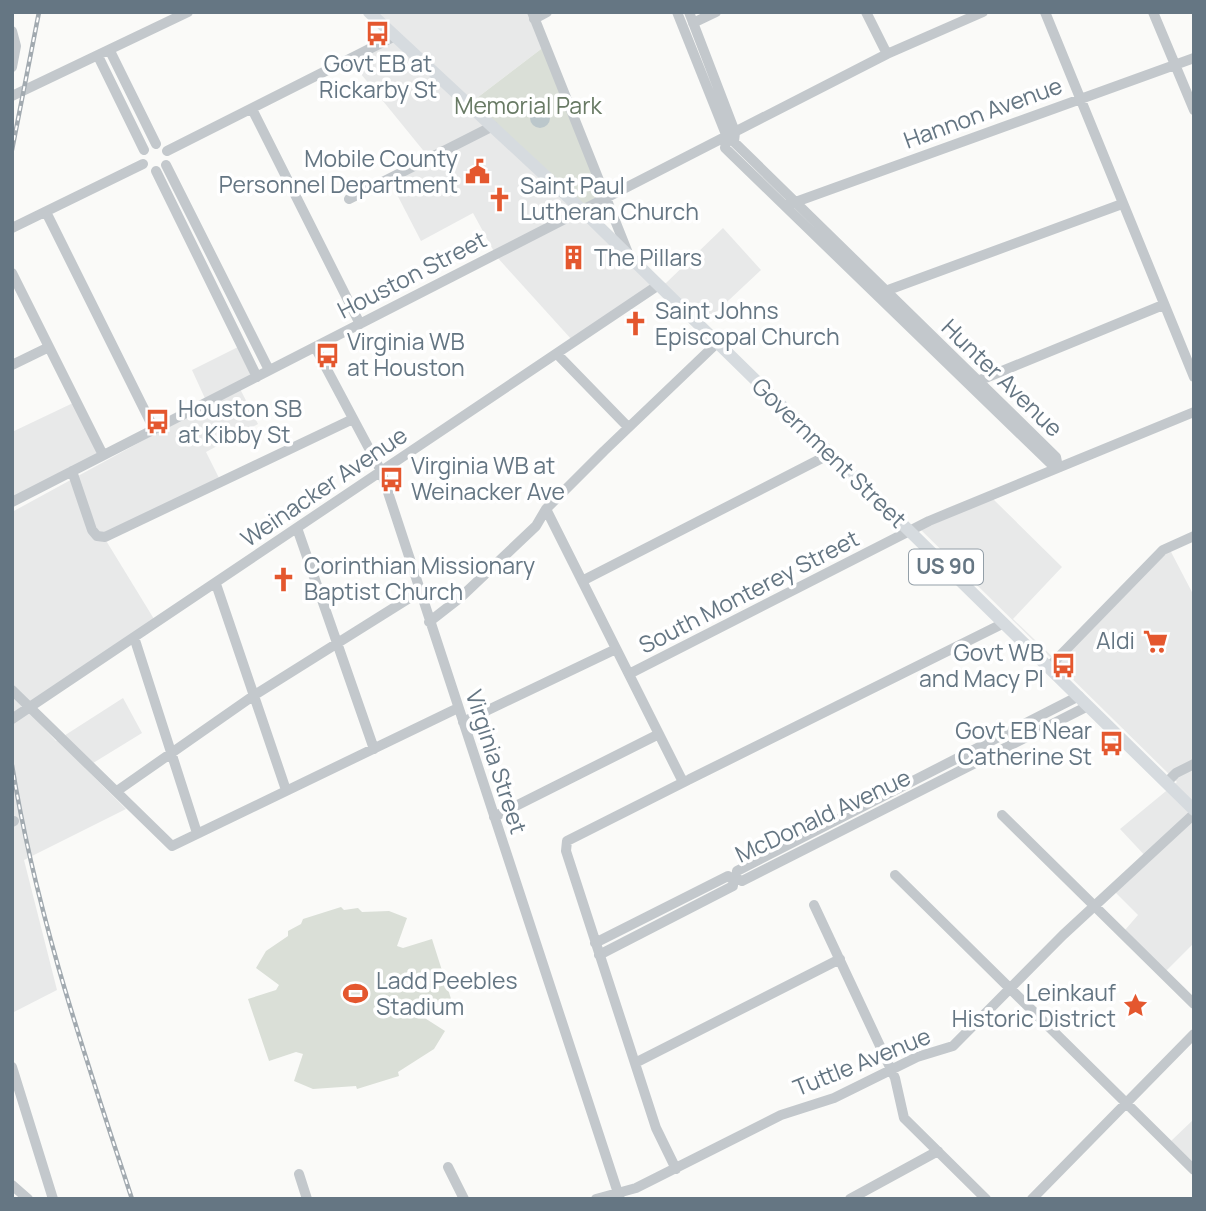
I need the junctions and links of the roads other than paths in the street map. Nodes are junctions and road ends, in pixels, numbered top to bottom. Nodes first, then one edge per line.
1 (188, 12) edge
2 (369, 12) edge
3 (547, 12) edge
4 (677, 12) edge
5 (689, 12) edge
6 (716, 12) edge
7 (866, 12) edge
8 (983, 12) edge
9 (1045, 12) edge
10 (1153, 12) edge
11 (531, 14) edge
12 (693, 23) junction
13 (12, 32) edge
14 (395, 36) junction
15 (110, 51) junction
16 (887, 54) junction
17 (98, 56) junction
18 (1194, 58) edge
19 (1175, 65) junction
20 (12, 67) edge
21 (12, 96) edge
22 (1078, 99) junction
23 (252, 109) junction
24 (1194, 110) edge
25 (493, 126) junction
26 (731, 134) junction
27 (156, 144) junction
28 (144, 149) junction
29 (167, 151) junction
30 (143, 164) junction
31 (166, 165) junction
32 (156, 171) junction
33 (606, 198) junction
34 (349, 199) dead end
35 (790, 204) junction
36 (1122, 204) junction
37 (581, 209) junction
38 (46, 212) junction
39 (12, 228) edge
40 (212, 256) junction
41 (630, 257) junction
42 (200, 262) junction
43 (12, 273) edge
44 (657, 286) junction
45 (881, 293) junction
46 (1163, 304) junction
47 (360, 324) junction
48 (717, 343) junction
49 (49, 347) junction
50 (315, 347) junction
51 (557, 354) junction
52 (12, 365) edge
53 (269, 370) junction
54 (257, 377) junction
55 (1194, 377) edge
56 (973, 383) junction
57 (1194, 412) edge
58 (353, 419) junction
59 (628, 427) junction
60 (153, 429) junction
61 (830, 454) junction
62 (103, 455) junction
63 (1057, 465) junction
64 (72, 471) junction
65 (381, 471) junction
66 (12, 502) edge
67 (546, 509) junction
68 (298, 528) junction
69 (909, 531) junction
70 (1194, 536) edge
71 (582, 581) junction
72 (216, 584) junction
73 (419, 592) junction
74 (429, 622) junction
75 (1004, 623) junction
76 (134, 637) junction
77 (338, 642) junction
78 (616, 649) junction
79 (1049, 667) junction
80 (629, 674) junction
81 (12, 690) edge
82 (253, 696) junction
83 (1079, 696) junction
84 (1088, 706) junction
85 (30, 707) junction
86 (458, 708) junction
87 (12, 719) edge
88 (463, 722) junction
89 (659, 734) junction
90 (374, 749) junction
91 (173, 753) junction
92 (1194, 764) edge
93 (687, 780) junction
94 (1166, 783) junction
95 (286, 790) junction
96 (117, 791) junction
97 (1194, 812) edge
98 (1002, 815) dead end
99 (494, 817) junction
100 (198, 833) junction
101 (895, 875) dead end
102 (814, 905) dead end
103 (1093, 906) junction
104 (595, 943) junction
105 (599, 955) junction
106 (840, 959) junction
107 (1010, 988) junction
108 (1194, 1004) edge
109 (1194, 1034) edge
110 (635, 1063) junction
111 (12, 1067) edge
112 (891, 1069) junction
113 (1126, 1103) junction
114 (938, 1152) junction
115 (448, 1167) dead end
116 (676, 1169) junction
117 (1194, 1170) edge
118 (299, 1174) dead end
119 (12, 1185) edge
120 (619, 1195) edge
121 (28, 1199) edge
122 (52, 1199) edge
123 (307, 1199) edge
124 (464, 1199) edge
125 (596, 1199) edge
126 (850, 1199) edge
127 (986, 1199) edge
128 (1032, 1199) edge

1 - 15 street
2 - 14 main road, Government Street / US 90
3 - 11 street
4 - 26 street, Hunter Avenue
5 - 12 street, Hunter Avenue
6 - 12 street
7 - 16 street
8 - 16 street, Houston Street
9 - 22 street
10 - 19 street
11 - 33 street
12 - 26 street, Hunter Avenue
13 - 20 street
14 - 23 street
14 - 25 main road, Government Street / US 90
15 - 17 street
15 - 27 street
16 - 26 street, Houston Street
17 - 21 street
17 - 28 street
18 - 19 street, Hannon Avenue
19 - 22 street, Hannon Avenue
19 - 24 street
22 - 35 street, Hannon Avenue
22 - 36 street
23 - 29 street
23 - 47 street
25 - 34 street
25 - 37 main road, Government Street / US 90
26 - 33 street, Houston Street
26 - 35 street, Hunter Avenue
27 - 28 street
27 - 29 street
28 - 30 street
29 - 31 street
30 - 32 street
30 - 38 street
31 - 32 street
31 - 40 street
32 - 42 street
33 - 37 street, Houston Street
33 - 41 street
35 - 45 street, Hunter Avenue
36 - 45 street
36 - 46 street
37 - 41 main road, Government Street / US 90
37 - 47 street, Houston Street
38 - 39 street
38 - 60 street
40 - 42 street
40 - 53 street
41 - 44 main road, Government Street / US 90
42 - 54 street
43 - 49 street
44 - 48 main road, Government Street / US 90
44 - 51 street, Weinacker Avenue
45 - 56 street, Hunter Avenue
46 - 55 street
46 - 56 street
47 - 50 street, Houston Street
48 - 59 street
48 - 61 main road, Government Street / US 90
49 - 52 street
49 - 62 street
50 - 53 street, Houston Street
50 - 58 street, Virginia Street
51 - 59 street
51 - 65 street, Weinacker Avenue
53 - 54 street, Houston Street
54 - 60 street, Houston Street
56 - 63 street, Hunter Avenue
57 - 63 street, South Monterey Street
58 - 64 street
58 - 65 street, Virginia Street
59 - 67 street
60 - 62 street, Houston Street
61 - 69 main road, Government Street / US 90
61 - 71 street
62 - 64 street, Houston Street
63 - 69 street, South Monterey Street
64 - 66 street, Houston Street
65 - 68 street, Weinacker Avenue
65 - 73 street, Virginia Street
67 - 71 street
67 - 74 street
68 - 72 street, Weinacker Avenue
68 - 77 street
69 - 75 main road, Government Street / US 90
69 - 80 street, South Monterey Street
70 - 79 street
71 - 78 street
72 - 76 street, Weinacker Avenue
72 - 82 street
73 - 74 street, Virginia Street
73 - 77 street
74 - 86 street, Virginia Street
75 - 79 main road, Government Street / US 90
75 - 93 street
76 - 85 street, Weinacker Avenue
76 - 91 street
77 - 82 street
77 - 90 street
78 - 80 street
78 - 88 street
79 - 83 main road, Government Street / US 90
80 - 89 street
81 - 85 street
82 - 91 street
82 - 95 street
83 - 84 main road, Government Street / US 90
83 - 84 street, McDonald Avenue
84 - 94 main road, Government Street / US 90
85 - 87 street, Weinacker Avenue
85 - 96 street
86 - 88 street, Virginia Street
86 - 90 street
88 - 99 street, Virginia Street
89 - 93 street
89 - 99 street
90 - 95 street
91 - 96 street
91 - 100 street
92 - 94 street
93 - 104 street
94 - 97 main road, Government Street / US 90
95 - 100 street
96 - 100 street
97 - 103 street, Tuttle Avenue
98 - 103 street
99 - 120 street, Virginia Street
101 - 107 street
102 - 106 street
103 - 107 street, Tuttle Avenue
103 - 108 street
104 - 105 street
104 - 105 street, McDonald Avenue
105 - 110 street
106 - 110 street
106 - 112 street
107 - 112 street, Tuttle Avenue
107 - 113 street
109 - 113 street
110 - 116 street
111 - 122 street
112 - 114 street
112 - 116 street, Tuttle Avenue
113 - 117 street
113 - 128 street
114 - 126 street
114 - 127 street
115 - 124 street
116 - 120 street, Tuttle Avenue
118 - 123 street
119 - 121 street
120 - 125 street, Tuttle Avenue

